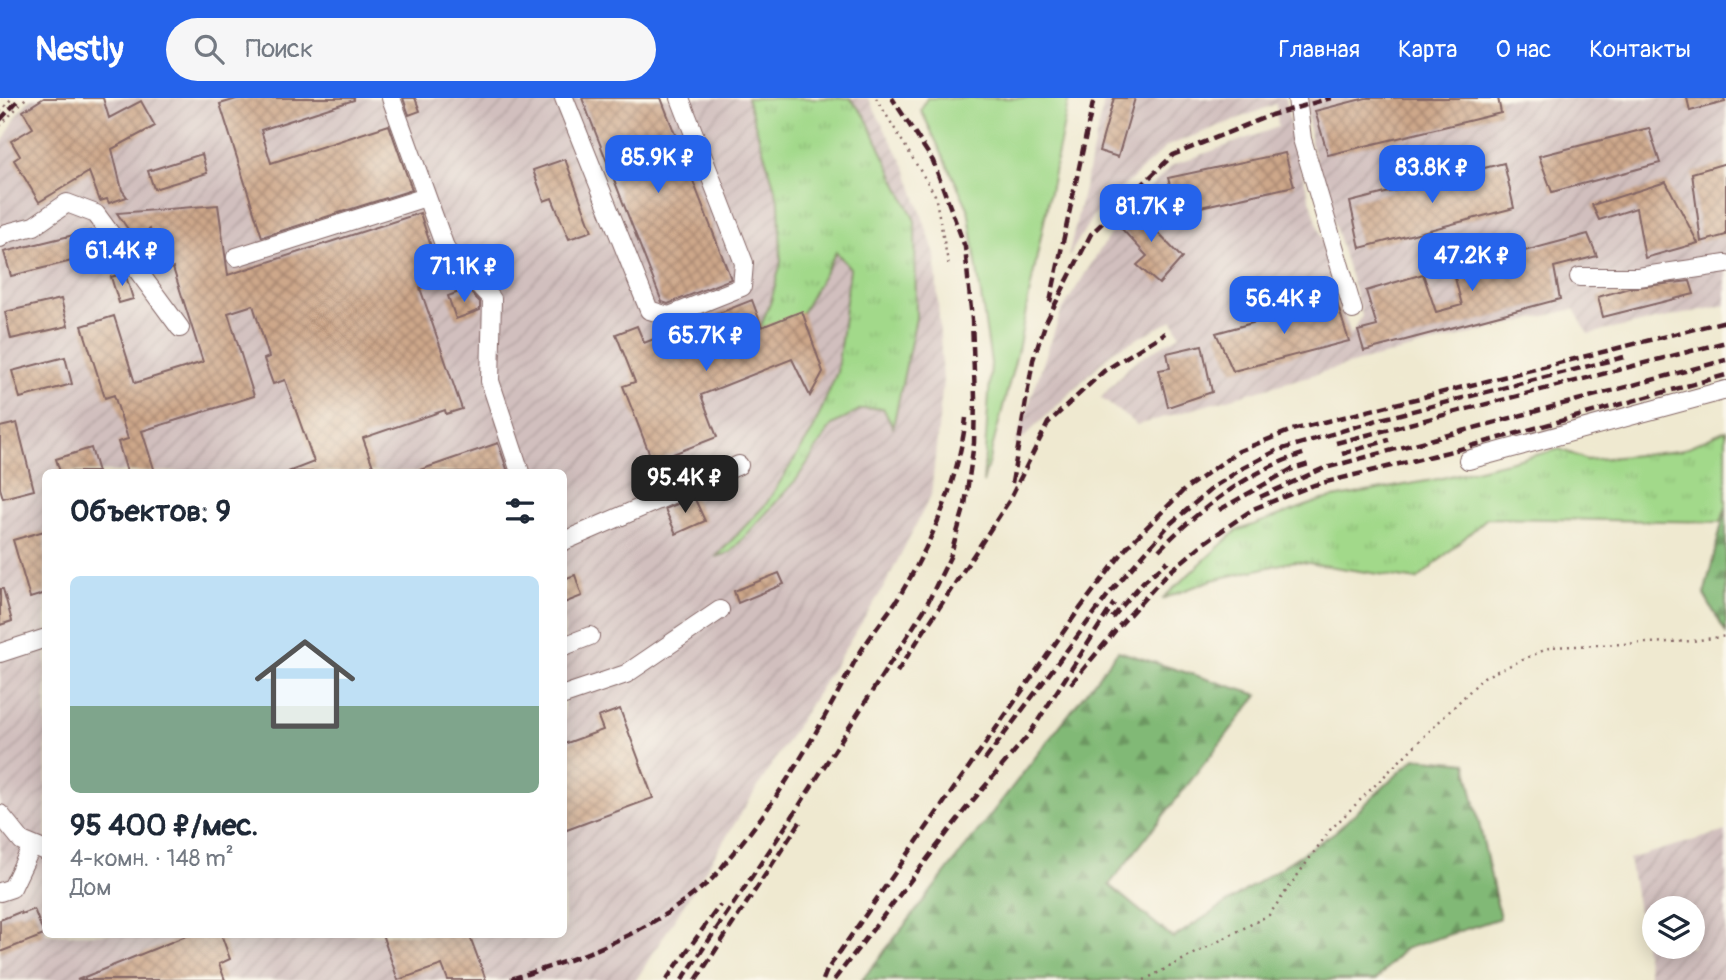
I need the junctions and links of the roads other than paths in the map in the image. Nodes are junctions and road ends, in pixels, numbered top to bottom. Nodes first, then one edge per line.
1 (391, 98) edge
2 (564, 98) edge
3 (680, 98) edge
4 (1297, 98) edge
5 (426, 197) junction
6 (0, 238) edge
7 (236, 257) dead end
8 (1726, 264) edge
9 (1579, 277) dead end
10 (1353, 310) dead end
11 (180, 328) dead end
12 (1726, 390) edge
13 (1468, 460) dead end
14 (739, 465) dead end
15 (519, 469) edge
16 (567, 540) edge
17 (720, 610) dead end
18 (590, 636) dead end
19 (42, 639) edge
20 (567, 645) edge
21 (0, 653) edge
22 (567, 694) edge
23 (0, 814) edge
24 (39, 848) edge
25 (0, 892) edge

1 - 5 street
2 - 3 street
4 - 10 street
5 - 7 street
5 - 15 street
6 - 11 street
8 - 9 street
12 - 13 street
14 - 16 street
17 - 22 street
18 - 20 street
19 - 21 street
23 - 24 street
24 - 25 street

